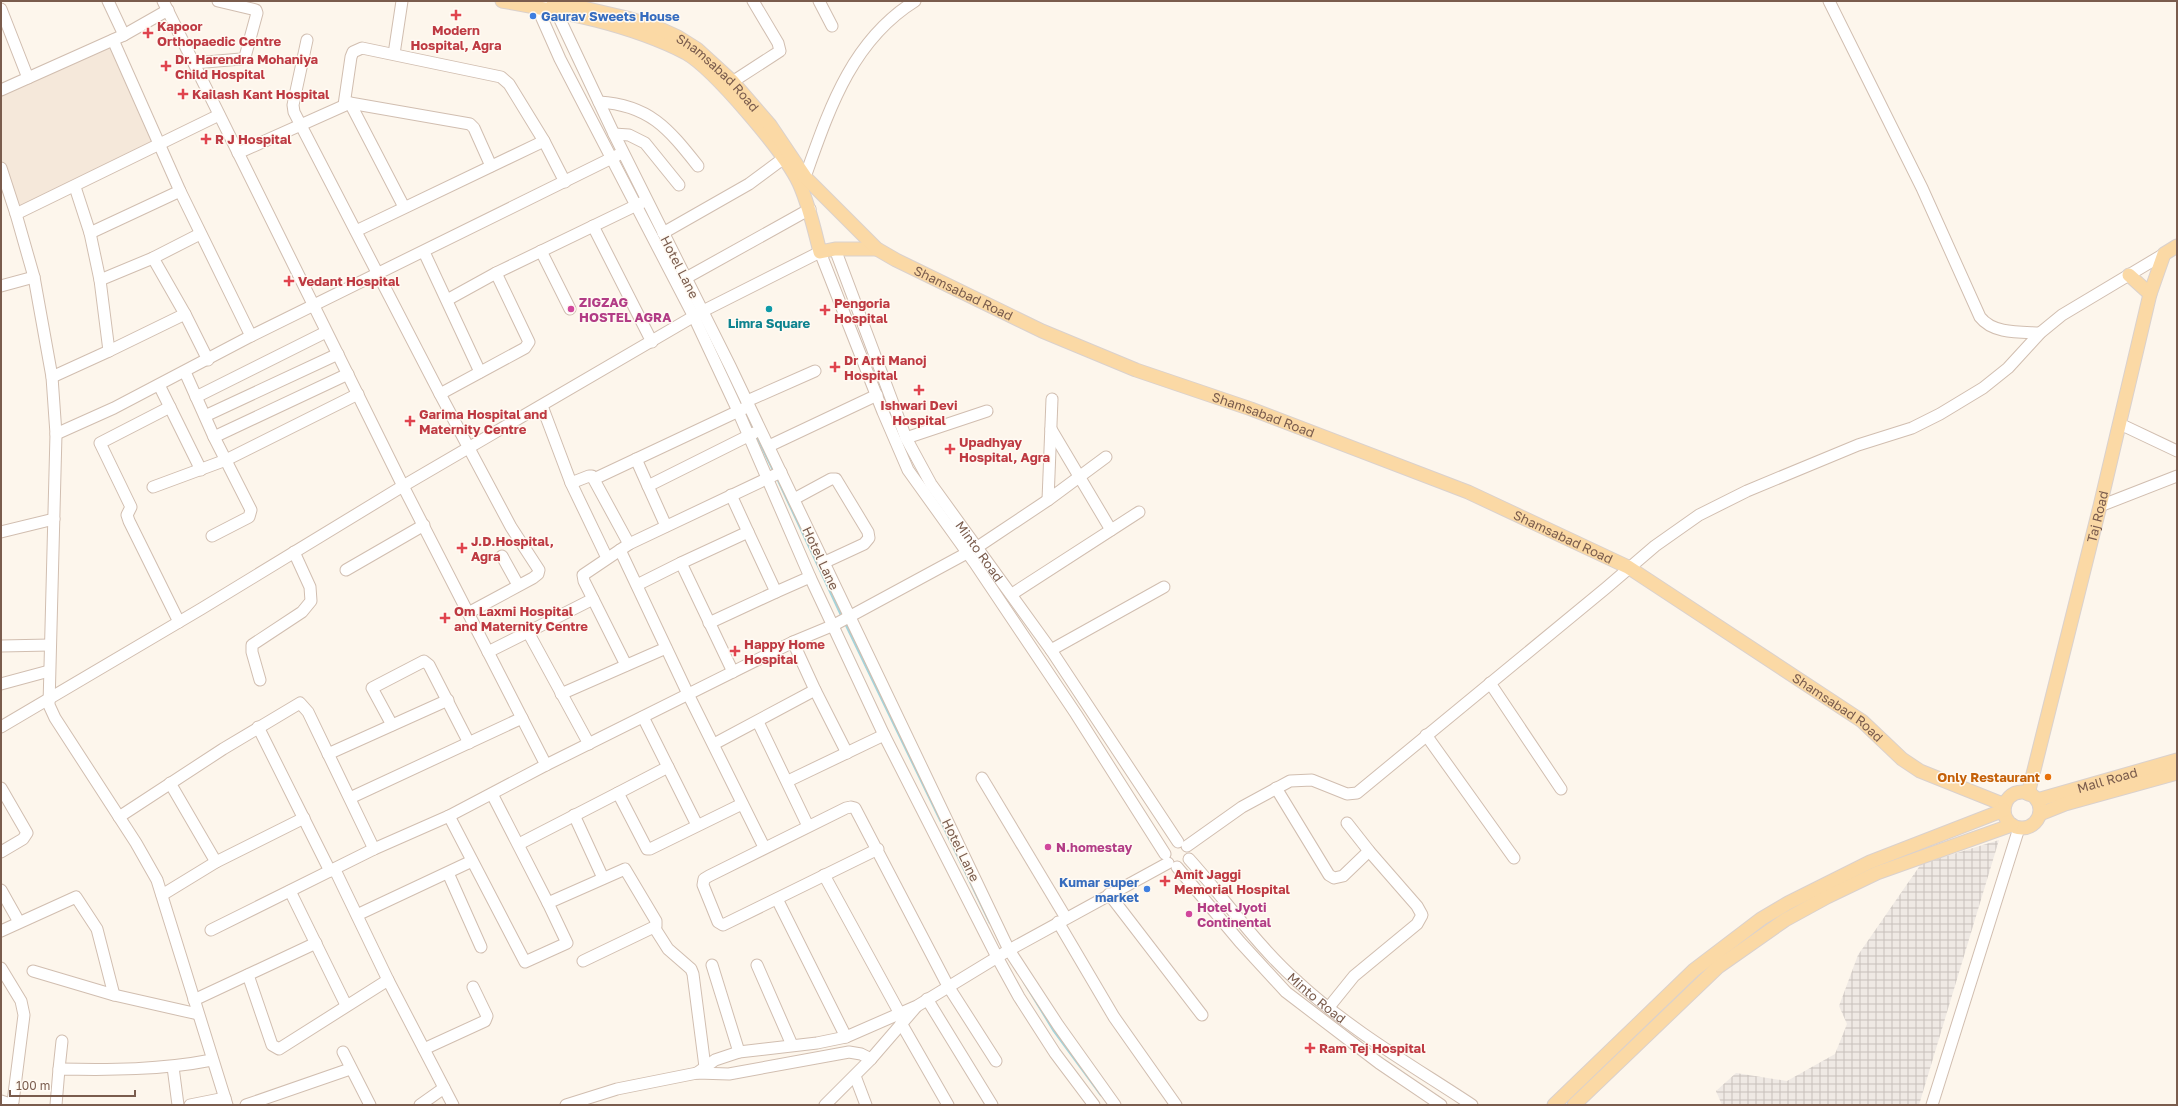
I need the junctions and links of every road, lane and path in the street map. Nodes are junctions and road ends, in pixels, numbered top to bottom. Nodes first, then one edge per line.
1 (108, 1) edge
2 (218, 1) edge
3 (402, 1) edge
4 (502, 1) edge
5 (753, 1) edge
6 (819, 1) edge
7 (915, 1) edge
8 (1829, 1) edge
9 (540, 3) edge
10 (165, 5) edge
11 (554, 6) edge
12 (1, 9) edge
13 (832, 26) dead end
14 (124, 35) junction
15 (113, 40) junction
16 (307, 40) dead end
17 (394, 54) junction
18 (194, 63) junction
19 (28, 78) junction
20 (728, 84) junction
21 (1, 90) edge
22 (599, 102) junction
23 (347, 104) junction
24 (219, 115) junction
25 (302, 125) junction
26 (614, 134) junction
27 (544, 141) junction
28 (160, 144) junction
29 (238, 153) junction
30 (617, 155) junction
31 (784, 158) junction
32 (491, 166) junction
33 (698, 166) dead end
34 (1, 168) edge
35 (801, 179) junction
36 (565, 182) junction
37 (678, 185) dead end
38 (75, 187) junction
39 (180, 191) junction
40 (641, 203) junction
41 (404, 207) junction
42 (810, 209) junction
43 (16, 214) junction
44 (593, 226) junction
45 (356, 231) junction
46 (90, 233) junction
47 (664, 233) junction
48 (200, 234) junction
49 (2177, 246) edge
50 (835, 249) junction
51 (877, 249) junction
52 (541, 251) junction
53 (424, 252) junction
54 (820, 252) junction
55 (2164, 254) junction
56 (153, 258) junction
57 (496, 273) junction
58 (378, 275) junction
59 (2129, 275) junction
60 (34, 277) junction
61 (686, 278) junction
62 (100, 280) junction
63 (1, 286) edge
64 (2150, 294) junction
65 (447, 300) junction
66 (314, 307) junction
67 (570, 309) dead end
68 (186, 314) junction
69 (698, 314) junction
70 (326, 332) junction
71 (2040, 333) junction
72 (251, 336) junction
73 (652, 342) junction
74 (109, 351) junction
75 (338, 354) junction
76 (208, 360) junction
77 (815, 371) dead end
78 (185, 372) junction
79 (480, 372) junction
80 (348, 374) junction
81 (52, 377) junction
82 (160, 385) junction
83 (358, 394) junction
84 (440, 394) junction
85 (877, 395) junction
86 (196, 397) junction
87 (1052, 399) dead end
88 (748, 403) junction
89 (542, 406) junction
90 (170, 407) junction
91 (738, 411) junction
92 (988, 411) dead end
93 (205, 416) junction
94 (2120, 424) junction
95 (1051, 429) junction
96 (761, 430) junction
97 (56, 434) junction
98 (749, 436) junction
99 (214, 437) junction
100 (906, 438) junction
101 (769, 446) junction
102 (470, 448) junction
103 (2177, 450) edge
104 (1106, 457) dead end
105 (636, 459) junction
106 (226, 460) junction
107 (201, 470) junction
108 (781, 472) junction
109 (1079, 476) junction
110 (2177, 476) edge
111 (768, 478) junction
112 (594, 479) junction
113 (571, 483) junction
114 (153, 486) dead end
115 (403, 486) junction
116 (648, 486) junction
117 (731, 495) junction
118 (794, 499) junction
119 (1048, 500) junction
120 (2100, 506) junction
121 (1139, 512) dead end
122 (54, 518) junction
123 (424, 525) junction
124 (666, 526) junction
125 (1111, 530) junction
126 (1, 532) edge
127 (748, 532) junction
128 (212, 536) dead end
129 (978, 546) junction
130 (625, 547) junction
131 (294, 552) junction
132 (968, 553) junction
133 (502, 556) dead end
134 (607, 558) junction
135 (681, 563) junction
136 (823, 563) junction
137 (1628, 567) junction
138 (346, 570) dead end
139 (810, 577) junction
140 (518, 585) junction
141 (636, 585) junction
142 (1164, 587) dead end
143 (776, 592) junction
144 (1012, 594) junction
145 (593, 599) junction
146 (468, 613) junction
147 (849, 617) junction
148 (179, 622) junction
149 (709, 623) junction
150 (834, 625) junction
151 (528, 632) junction
152 (793, 642) junction
153 (50, 645) junction
154 (1, 646) edge
155 (666, 648) junction
156 (1051, 650) junction
157 (488, 652) junction
158 (626, 666) junction
159 (49, 671) junction
160 (733, 672) junction
161 (260, 680) dead end
162 (1, 684) edge
163 (1490, 684) junction
164 (815, 690) junction
165 (561, 694) junction
166 (688, 694) junction
167 (49, 699) junction
168 (448, 700) junction
169 (643, 717) junction
170 (522, 718) junction
171 (758, 722) junction
172 (392, 725) junction
173 (1, 727) edge
174 (258, 727) junction
175 (884, 735) junction
176 (1426, 735) junction
177 (469, 743) junction
178 (588, 744) junction
179 (714, 744) junction
180 (847, 752) junction
181 (328, 754) junction
182 (2177, 760) edge
183 (546, 765) junction
184 (668, 767) junction
185 (2177, 773) edge
186 (982, 778) dead end
187 (788, 781) junction
188 (170, 784) junction
189 (1, 788) edge
190 (1276, 788) junction
191 (1561, 790) dead end
192 (618, 793) junction
193 (492, 794) junction
194 (2033, 797) junction
195 (350, 798) junction
196 (742, 804) junction
197 (2005, 808) junction
198 (2040, 814) junction
199 (574, 815) junction
200 (449, 816) junction
201 (119, 817) junction
202 (304, 818) junction
203 (1347, 823) dead end
204 (697, 825) junction
205 (808, 826) junction
206 (2015, 827) junction
207 (519, 844) junction
208 (1182, 844) junction
209 (764, 847) junction
210 (374, 849) junction
211 (878, 850) junction
212 (1369, 851) junction
213 (1, 852) edge
214 (1514, 858) dead end
215 (1189, 860) junction
216 (472, 861) junction
217 (1170, 861) junction
218 (216, 862) junction
219 (332, 871) junction
220 (448, 873) junction
221 (824, 876) junction
222 (603, 878) junction
223 (1, 890) edge
224 (290, 891) junction
225 (1109, 894) junction
226 (162, 895) junction
227 (777, 899) junction
228 (548, 903) junction
229 (357, 915) junction
230 (1062, 920) junction
231 (19, 922) junction
232 (654, 927) junction
233 (1, 930) edge
234 (211, 930) dead end
235 (316, 943) junction
236 (481, 947) dead end
237 (1009, 950) junction
238 (997, 957) junction
239 (583, 961) dead end
240 (757, 964) dead end
241 (712, 965) dead end
242 (1, 968) edge
243 (33, 971) dead end
244 (248, 975) junction
245 (388, 980) junction
246 (948, 986) junction
247 (473, 988) dead end
248 (114, 995) junction
249 (927, 999) junction
250 (194, 1000) junction
251 (346, 1005) junction
252 (1329, 1007) junction
253 (198, 1014) junction
254 (1202, 1015) dead end
255 (900, 1018) junction
256 (846, 1037) junction
257 (62, 1041) dead end
258 (792, 1045) junction
259 (424, 1049) junction
260 (343, 1052) dead end
261 (739, 1052) junction
262 (1401, 1058) junction
263 (871, 1059) junction
264 (212, 1060) junction
265 (996, 1061) dead end
266 (172, 1067) junction
267 (59, 1069) junction
268 (350, 1069) junction
269 (701, 1070) junction
270 (1392, 1072) junction
271 (855, 1076) junction
272 (444, 1088) junction
273 (1, 1101) edge
274 (226, 1102) edge
275 (56, 1105) edge
276 (178, 1105) edge
277 (190, 1105) edge
278 (246, 1105) edge
279 (370, 1105) edge
280 (420, 1105) edge
281 (453, 1105) edge
282 (566, 1105) edge
283 (825, 1105) edge
284 (866, 1105) edge
285 (948, 1105) edge
286 (992, 1105) edge
287 (1094, 1105) edge
288 (1115, 1105) edge
289 (1176, 1105) edge
290 (1441, 1105) edge
291 (1472, 1105) edge
292 (1554, 1105) edge
293 (1574, 1105) edge
294 (1932, 1105) edge

1 - 14 street
2 - 18 street
3 - 17 street
4 - 9 main road, Shamsabad Road
5 - 20 street
6 - 13 street
7 - 35 street
8 - 71 street
9 - 11 main road, Shamsabad Road
9 - 30 street
10 - 14 street
10 - 18 street
11 - 20 main road, Shamsabad Road
11 - 22 street
12 - 19 street
14 - 15 street
15 - 19 street
15 - 28 street
16 - 25 street
17 - 23 street
17 - 27 street
18 - 24 street
19 - 21 street
20 - 31 main road, Shamsabad Road
20 - 35 main road, Shamsabad Road
22 - 26 street
22 - 33 street
23 - 25 street
23 - 32 street
23 - 41 street
24 - 28 street
24 - 29 street
25 - 29 street
25 - 45 street
26 - 30 street
26 - 37 street
27 - 32 street
27 - 36 street
28 - 38 street
28 - 39 street
29 - 66 street
30 - 36 street
30 - 40 street
31 - 35 main road, Shamsabad Road
31 - 47 street
32 - 41 street
34 - 43 street
35 - 42 main road, Minto Road
35 - 51 main road, Shamsabad Road
36 - 53 street
38 - 43 street
38 - 46 street
39 - 46 street
39 - 48 street
40 - 44 street
40 - 47 street, Hotel Lane
40 - 69 street
41 - 45 street
42 - 54 main road, Minto Road
42 - 61 street
43 - 60 street
44 - 52 street
44 - 73 street
45 - 58 street
46 - 62 street
47 - 61 street, Hotel Lane
48 - 56 street
48 - 72 street
49 - 55 main road
50 - 51 main road
50 - 54 main road
50 - 100 street, Minto Road
51 - 137 main road, Shamsabad Road
52 - 57 street
52 - 67 street
53 - 58 street
53 - 65 street
54 - 69 street
54 - 85 street, Minto Road
55 - 59 street
55 - 64 main road, Taj Road
56 - 62 street
56 - 68 street
57 - 65 street
57 - 79 street
58 - 66 street
58 - 84 street
59 - 64 main road
59 - 71 street
60 - 63 street
60 - 81 street
61 - 69 street, Hotel Lane
62 - 74 street
64 - 94 main road, Taj Road
65 - 79 street
66 - 70 street
66 - 72 street
68 - 74 street
68 - 76 street
69 - 73 street
69 - 88 street, Hotel Lane
69 - 91 street
70 - 75 street
70 - 86 street
71 - 137 street
72 - 76 street
73 - 89 street
74 - 81 street
75 - 80 street
75 - 93 street
76 - 78 street
77 - 88 street
78 - 82 street
78 - 86 street
79 - 84 street
80 - 83 street
80 - 99 street
81 - 97 street
82 - 90 street
82 - 97 street
83 - 106 street
83 - 115 street
84 - 102 street
85 - 101 street
85 - 132 street, Minto Road
86 - 93 street
87 - 95 street
88 - 91 street
88 - 96 street, Hotel Lane
89 - 102 street
89 - 113 street
90 - 107 street
90 - 148 street
91 - 98 street
91 - 105 street
92 - 100 street
93 - 99 street
94 - 103 street
94 - 120 main road, Taj Road
95 - 109 street
95 - 119 street
96 - 98 street
96 - 101 street, Hotel Lane
97 - 122 street
98 - 111 street
98 - 116 street
99 - 106 street
100 - 129 street, Minto Road
101 - 108 street, Hotel Lane
102 - 115 street
102 - 140 street
104 - 109 street
105 - 112 street
105 - 116 street
106 - 107 street
106 - 128 street
107 - 114 street
108 - 111 street
108 - 118 street, Hotel Lane
109 - 119 street
109 - 125 street
110 - 120 street
111 - 117 street
111 - 139 street
112 - 113 street
112 - 130 street
113 - 134 street
115 - 123 street
115 - 131 street
116 - 124 street
117 - 124 street
117 - 127 street
118 - 136 street, Hotel Lane
118 - 136 street
119 - 129 street
120 - 194 main road, Taj Road
121 - 125 street
122 - 126 street
122 - 153 street
123 - 138 street
123 - 146 street
124 - 130 street
125 - 144 street
127 - 135 street
127 - 143 street
129 - 144 street, Minto Road
130 - 134 street
130 - 141 street
131 - 148 street
131 - 161 street
132 - 147 street
132 - 217 street, Minto Road
133 - 140 street
134 - 145 street
135 - 141 street
135 - 149 street
136 - 147 street, Hotel Lane
137 - 163 street
137 - 197 main road, Shamsabad Road
139 - 143 street
139 - 150 street
140 - 146 street
141 - 155 street
142 - 156 street
143 - 149 street
144 - 156 street, Minto Road
145 - 151 street
145 - 158 street
146 - 157 street
147 - 150 street
147 - 237 street, Hotel Lane
148 - 167 street
149 - 160 street
150 - 152 street
150 - 175 street
151 - 157 street
151 - 165 street
152 - 160 street
152 - 164 street
153 - 154 street
153 - 159 street
155 - 158 street
155 - 166 street
156 - 208 street, Minto Road
157 - 170 street
158 - 165 street
159 - 162 street
159 - 167 street
160 - 166 street
163 - 176 street
163 - 191 street
164 - 171 street
164 - 180 street
165 - 178 street
166 - 169 street
166 - 179 street
167 - 173 street
167 - 201 street
168 - 172 street
168 - 172 street
168 - 177 street
169 - 178 street
169 - 184 street
170 - 177 street
170 - 183 street
171 - 179 street
171 - 187 street
172 - 181 street
174 - 181 street
174 - 188 street
174 - 202 street
175 - 180 street
175 - 238 street
176 - 190 street
176 - 214 street
177 - 195 street
178 - 183 street
179 - 196 street
180 - 187 street
181 - 195 street
182 - 194 main road, Mall Road
183 - 193 street
184 - 192 street
184 - 204 street
185 - 198 main road, Mall Road
186 - 230 street
187 - 205 street
188 - 201 street
188 - 218 street
189 - 213 street
190 - 208 street
190 - 212 street
192 - 199 street
192 - 204 street
193 - 200 street
193 - 207 street
194 - 197 main road
194 - 198 main road
195 - 210 street
196 - 204 street
196 - 209 street
197 - 206 main road
197 - 292 main road
198 - 206 main road
199 - 207 street
199 - 222 street
200 - 210 street
200 - 216 street
201 - 226 street
202 - 218 street
202 - 219 street
203 - 212 street
205 - 209 street
205 - 211 street
206 - 293 main road
206 - 294 street
207 - 228 street
208 - 215 street
208 - 217 street
209 - 227 street
210 - 219 street
211 - 221 street
211 - 246 street
212 - 252 street
215 - 217 street
215 - 252 street, Minto Road
216 - 220 street
216 - 228 street
217 - 225 street
217 - 270 street, Minto Road
218 - 226 street
219 - 224 street
219 - 229 street
220 - 229 street
220 - 236 street
221 - 227 street
221 - 255 street
222 - 228 street
222 - 232 street
223 - 231 street
224 - 234 street
224 - 235 street
225 - 230 street
225 - 254 street
226 - 250 street
227 - 256 street
229 - 245 street
230 - 237 street
230 - 289 street
231 - 233 street
231 - 248 street
232 - 239 street
232 - 269 street
235 - 244 street
235 - 251 street
237 - 238 street
237 - 288 street, Hotel Lane
238 - 246 street
238 - 287 street
240 - 258 street
241 - 261 street
242 - 273 street
243 - 248 street
244 - 250 street
244 - 251 street
245 - 251 street
245 - 259 street
246 - 249 street
246 - 265 street
247 - 259 street
248 - 253 street
249 - 255 street
249 - 286 street
250 - 253 street
252 - 262 street, Minto Road
253 - 264 street
255 - 256 street
255 - 263 street
255 - 285 street
256 - 258 street
257 - 267 street
258 - 261 street
259 - 272 street
260 - 268 street
261 - 269 street
262 - 270 street
262 - 291 street, Minto Road
263 - 269 street
263 - 271 street
264 - 266 street
264 - 274 street
266 - 267 street
266 - 276 street
267 - 275 street
268 - 278 street
268 - 279 street
269 - 282 street
270 - 290 street, Minto Road
271 - 283 street
271 - 284 street
272 - 280 street
272 - 281 street
274 - 277 street

